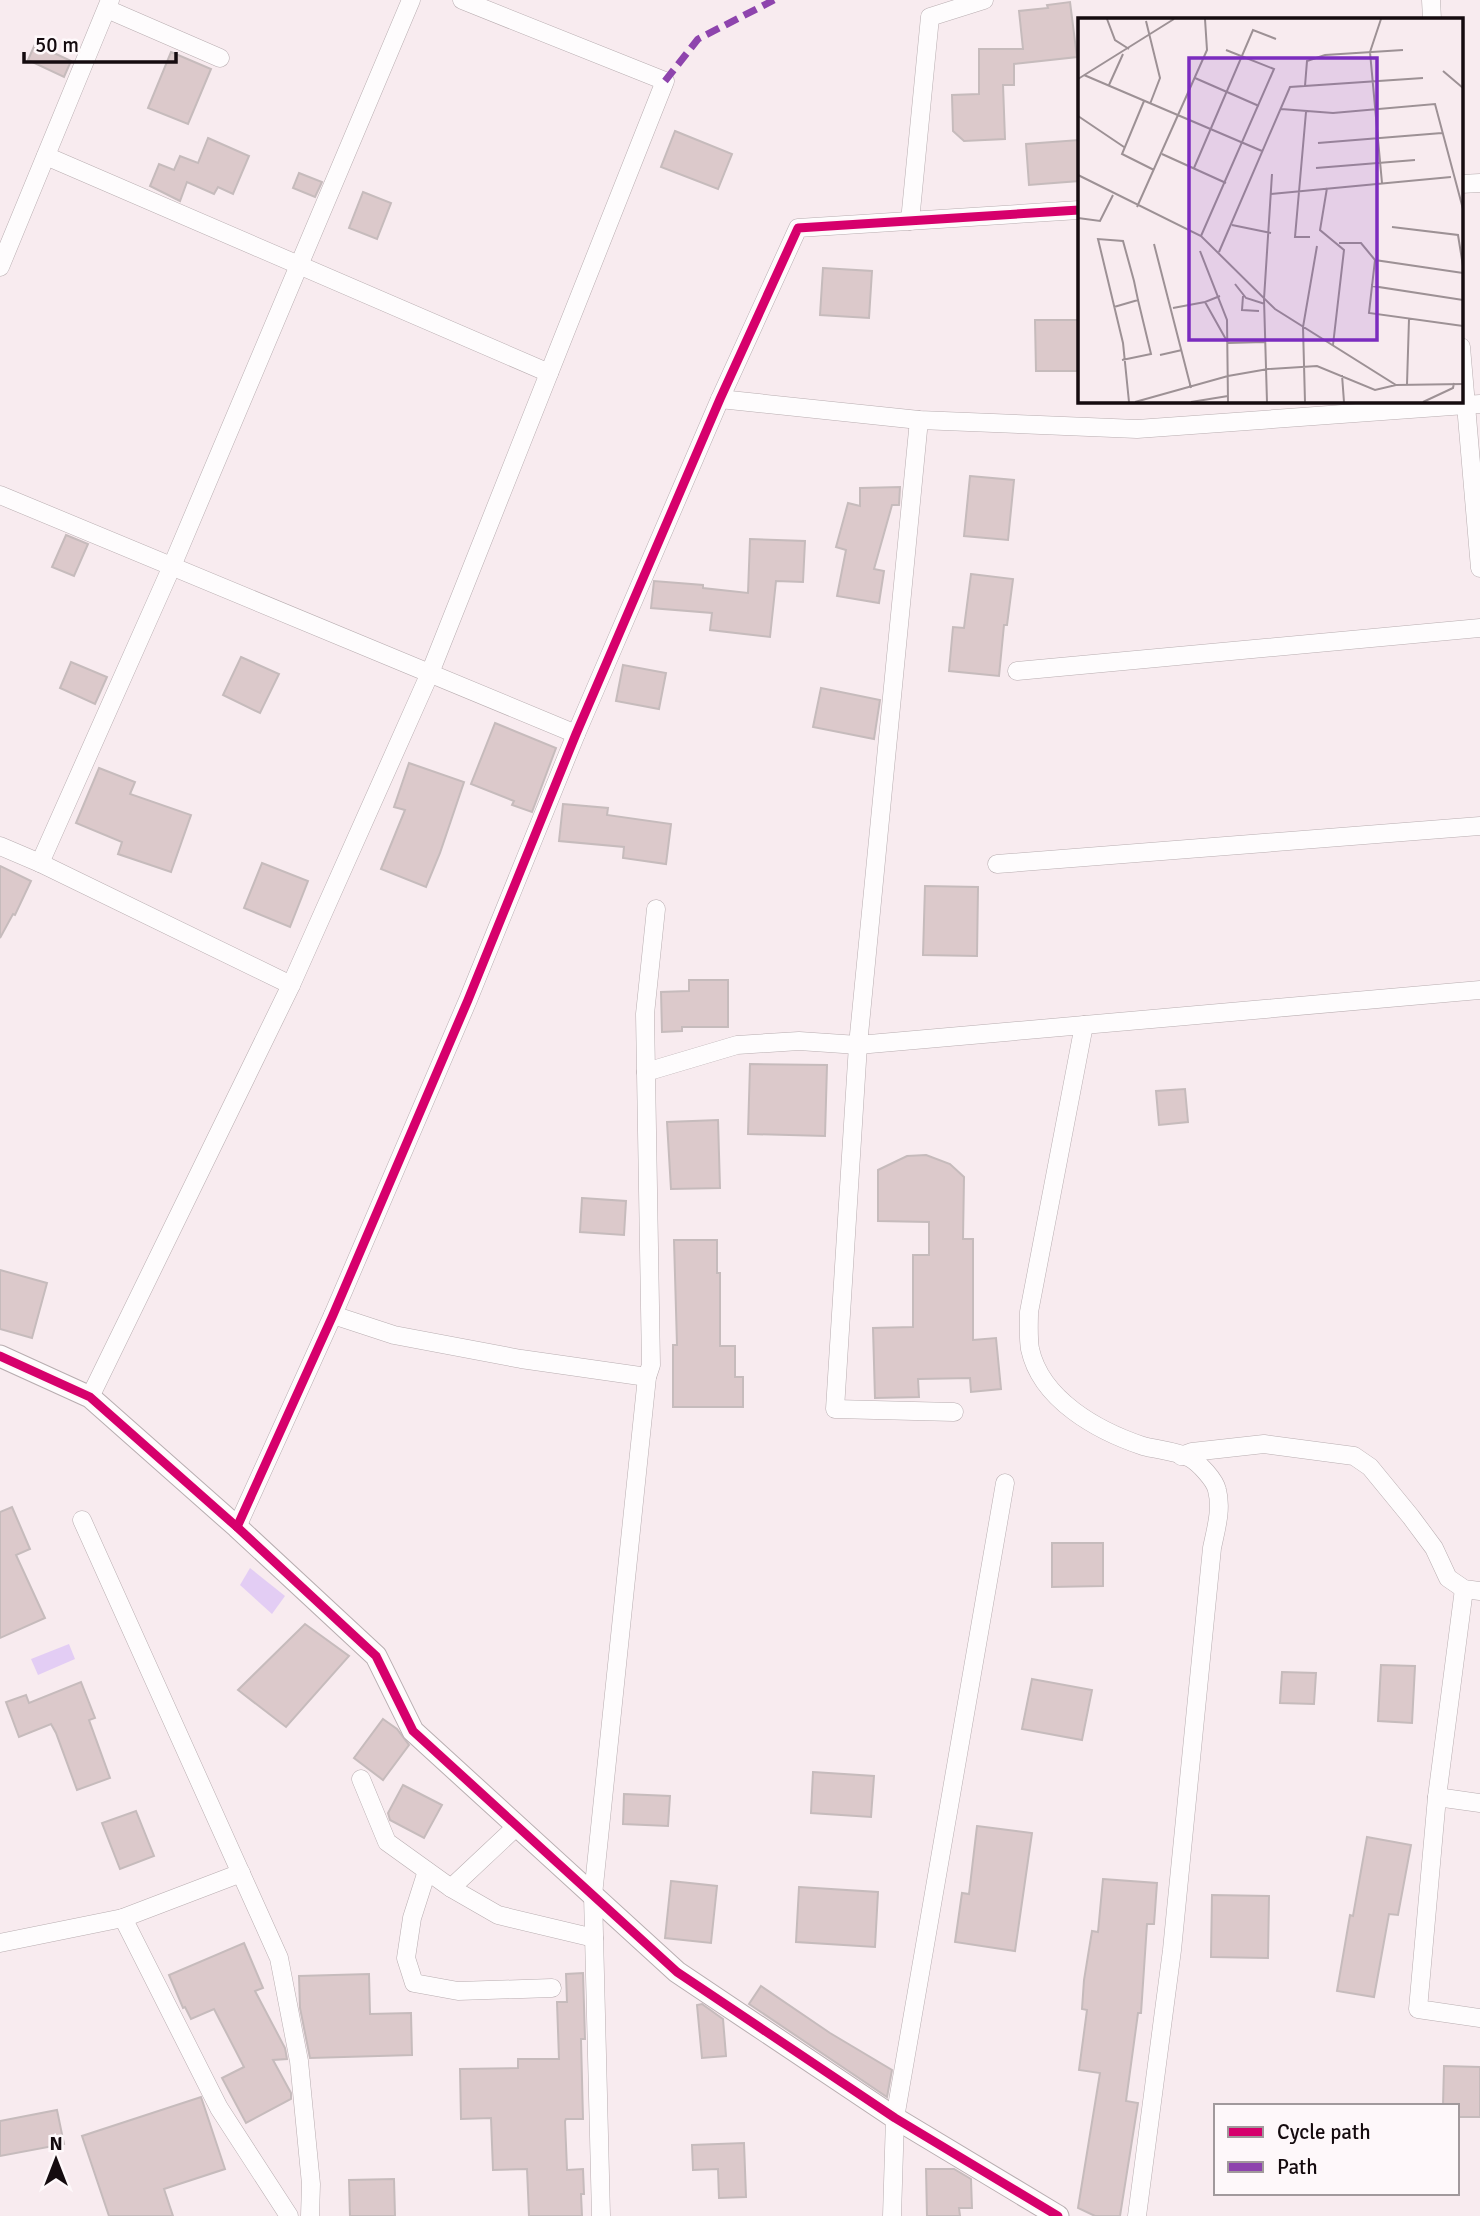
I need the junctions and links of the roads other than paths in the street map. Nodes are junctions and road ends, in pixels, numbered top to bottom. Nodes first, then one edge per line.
1 (411, 0) edge
2 (462, 0) edge
3 (984, 0) edge
4 (1431, 0) edge
5 (109, 5) edge
6 (1432, 18) edge
7 (220, 58) dead end
8 (46, 156) junction
9 (1480, 183) edge
10 (1462, 184) edge
11 (1078, 210) edge
12 (909, 221) junction
13 (299, 265) junction
14 (0, 267) edge
15 (1462, 351) edge
16 (549, 373) junction
17 (720, 399) junction
18 (1473, 404) edge
19 (919, 420) junction
20 (0, 495) edge
21 (172, 566) junction
22 (1480, 568) edge
23 (1480, 628) edge
24 (1017, 671) dead end
25 (430, 673) junction
26 (576, 734) junction
27 (1480, 825) edge
28 (0, 846) edge
29 (40, 863) junction
30 (997, 864) dead end
31 (656, 909) dead end
32 (291, 985) junction
33 (1480, 990) edge
34 (1084, 1025) junction
35 (859, 1045) junction
36 (646, 1072) junction
37 (333, 1315) junction
38 (0, 1356) edge
39 (647, 1377) junction
40 (90, 1397) junction
41 (954, 1412) dead end
42 (1181, 1456) junction
43 (1004, 1483) dead end
44 (82, 1520) dead end
45 (237, 1527) junction
46 (1472, 1590) edge
47 (361, 1779) dead end
48 (1437, 1797) junction
49 (1480, 1803) edge
50 (517, 1826) junction
51 (428, 1871) junction
52 (241, 1873) junction
53 (451, 1888) junction
54 (593, 1895) junction
55 (122, 1918) junction
56 (594, 1938) junction
57 (0, 1944) edge
58 (552, 1988) dead end
59 (1480, 2018) edge
60 (895, 2118) junction
61 (289, 2216) edge
62 (310, 2216) edge
63 (601, 2216) edge
64 (892, 2216) edge
65 (1058, 2216) edge
66 (1137, 2216) edge

1 - 13 street
2 - 16 street
3 - 12 street
4 - 6 street
5 - 7 street
5 - 8 street
8 - 13 street
8 - 14 street
9 - 10 street
11 - 12 street
12 - 17 street
13 - 16 street
13 - 21 street
15 - 18 street
16 - 25 street
17 - 19 street
17 - 26 street
18 - 19 street
18 - 22 street
19 - 35 street
20 - 21 street
21 - 25 street
21 - 29 street
23 - 24 street
25 - 26 street
25 - 32 street
26 - 37 street
27 - 30 street
28 - 29 street
29 - 32 street
31 - 36 street
32 - 40 street
33 - 34 street
34 - 35 street
34 - 42 street
35 - 36 street
35 - 41 street
36 - 39 street
37 - 39 street
37 - 45 street
38 - 40 street
39 - 54 street
40 - 45 street
42 - 46 street
42 - 66 street
43 - 60 street
44 - 52 street
45 - 50 street
46 - 48 street
47 - 51 street
48 - 49 street
48 - 59 street
50 - 53 street
50 - 54 street
51 - 53 street
51 - 58 street
52 - 55 street
52 - 62 street
53 - 56 street
54 - 56 street
54 - 60 street
55 - 57 street
55 - 61 street
56 - 63 street
60 - 64 street
60 - 65 street

